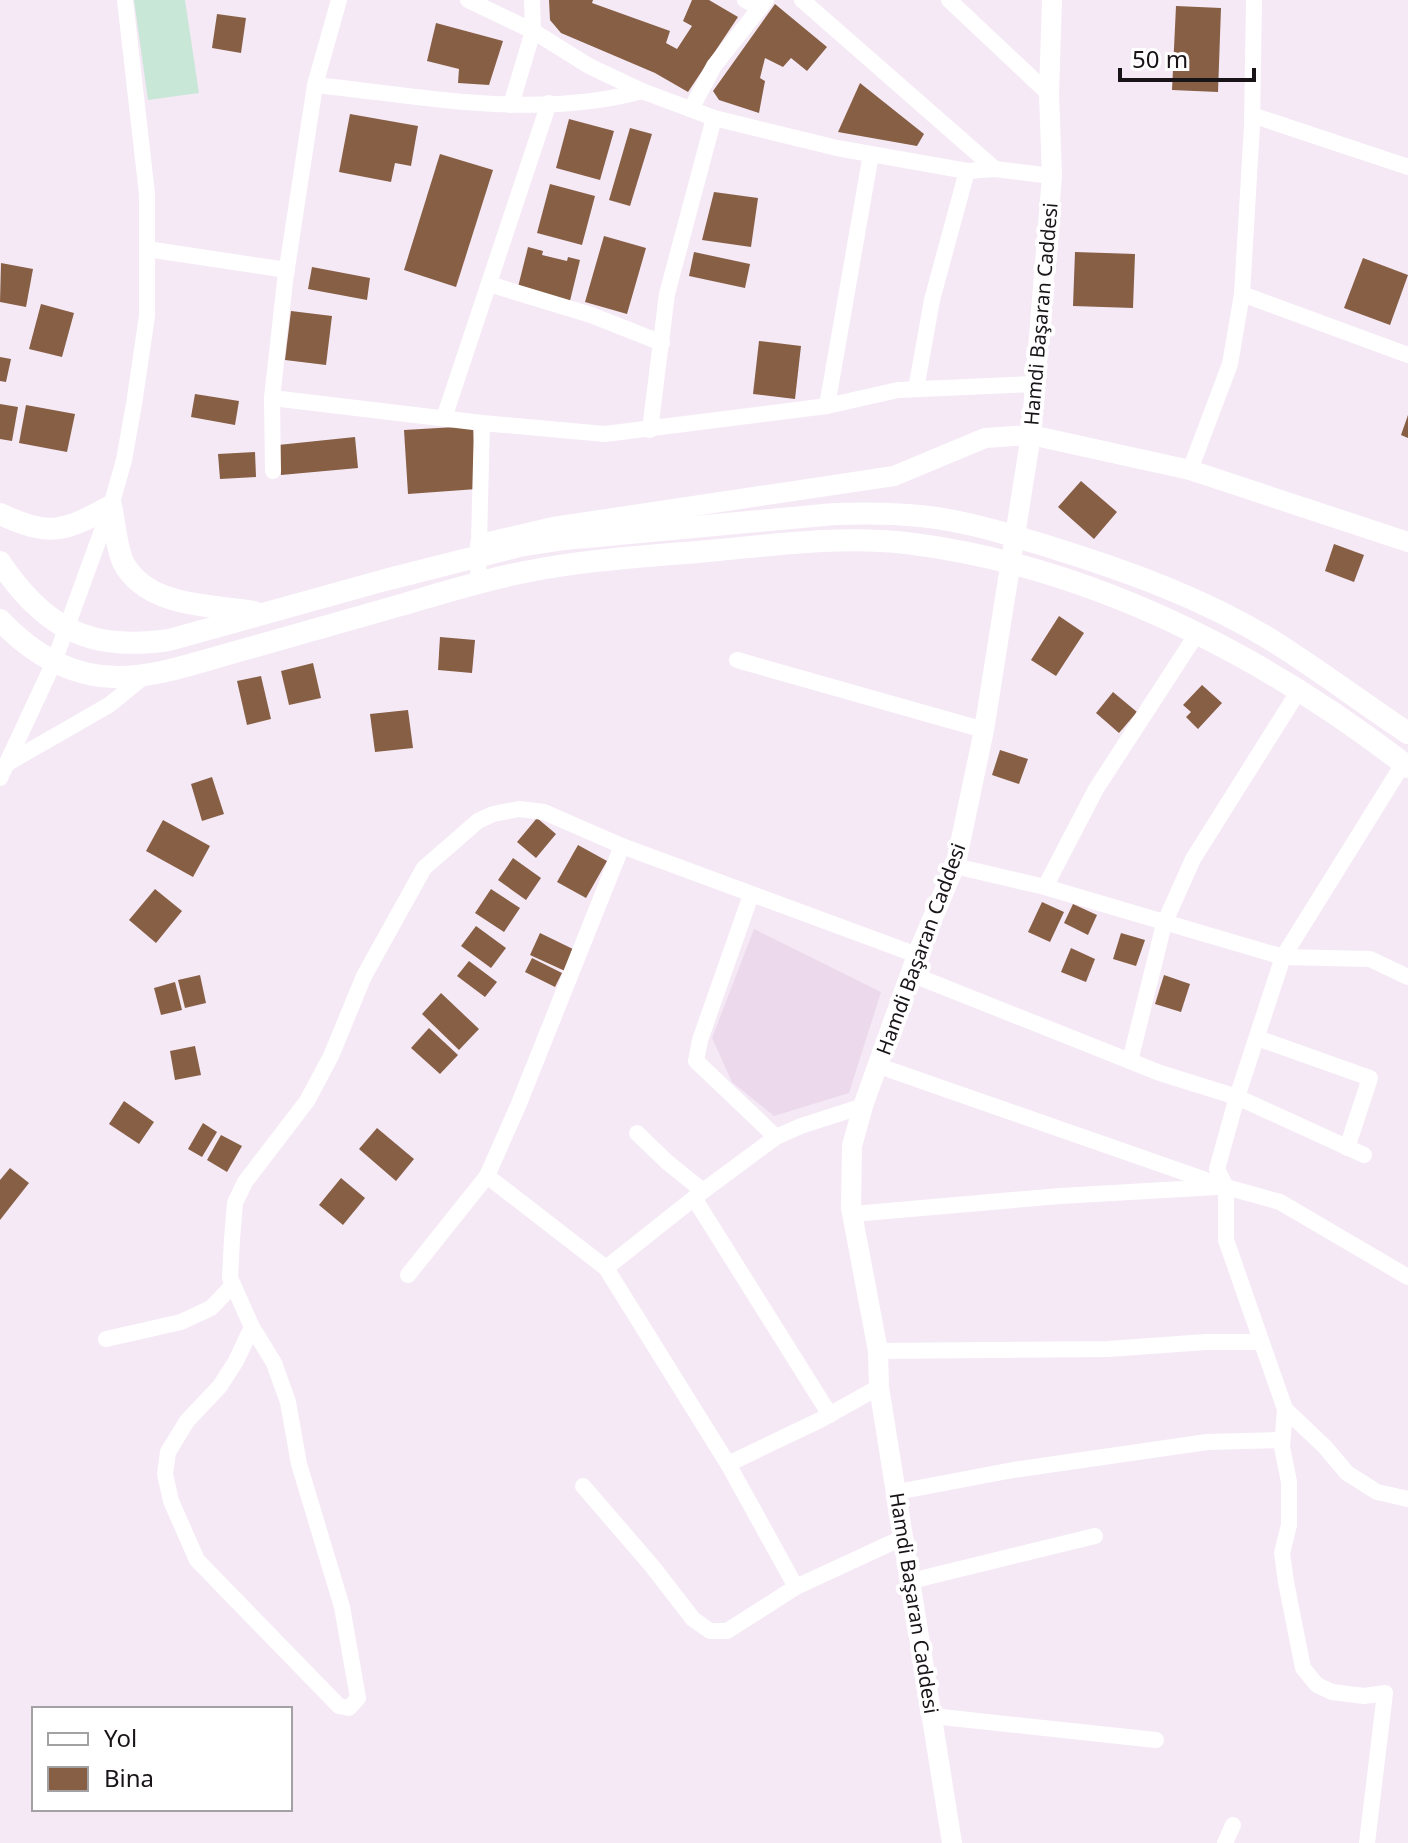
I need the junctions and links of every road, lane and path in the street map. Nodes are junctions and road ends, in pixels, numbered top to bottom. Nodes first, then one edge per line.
1 (125, 0) edge
2 (339, 0) edge
3 (468, 0) edge
4 (532, 0) edge
5 (802, 0) edge
6 (949, 0) edge
7 (1052, 0) edge
8 (1254, 0) edge
9 (757, 3) edge
10 (533, 31) junction
11 (315, 85) junction
12 (642, 91) junction
13 (1049, 94) junction
14 (549, 103) junction
15 (511, 105) junction
16 (691, 109) junction
17 (1252, 115) junction
18 (714, 118) junction
19 (871, 154) junction
20 (1408, 167) edge
21 (995, 169) junction
22 (967, 171) junction
23 (1052, 176) junction
24 (147, 249) junction
25 (287, 270) junction
26 (489, 284) junction
27 (1242, 294) junction
28 (662, 343) junction
29 (1408, 355) edge
30 (1034, 384) junction
31 (916, 389) junction
32 (272, 398) junction
33 (827, 406) junction
34 (444, 418) junction
35 (482, 423) junction
36 (650, 430) junction
37 (1031, 435) junction
38 (1190, 470) junction
39 (273, 471) dead end
40 (111, 506) junction
41 (0, 514) edge
42 (1016, 537) junction
43 (1408, 542) edge
44 (480, 550) junction
45 (0, 562) edge
46 (1012, 564) junction
47 (478, 582) junction
48 (263, 613) junction
49 (0, 620) edge
50 (67, 629) junction
51 (1198, 632) junction
52 (737, 660) dead end
53 (54, 662) junction
54 (146, 675) junction
55 (1298, 692) junction
56 (984, 730) junction
57 (1408, 733) edge
58 (1406, 766) edge
59 (4, 771) edge
60 (622, 846) junction
61 (955, 866) junction
62 (1045, 887) junction
63 (751, 895) junction
64 (1164, 924) junction
65 (1283, 957) junction
66 (914, 964) junction
67 (1408, 977) edge
68 (1257, 1038) junction
69 (1130, 1061) junction
70 (879, 1066) junction
71 (1237, 1097) junction
72 (863, 1106) junction
73 (637, 1133) dead end
74 (776, 1137) junction
75 (1347, 1148) junction
76 (1364, 1155) dead end
77 (487, 1176) junction
78 (1226, 1187) junction
79 (698, 1195) junction
80 (853, 1214) junction
81 (606, 1268) junction
82 (408, 1275) dead end
83 (1408, 1277) edge
84 (233, 1285) junction
85 (252, 1327) junction
86 (106, 1339) dead end
87 (1260, 1342) junction
88 (878, 1351) junction
89 (879, 1387) junction
90 (1285, 1409) junction
91 (830, 1415) junction
92 (1282, 1440) junction
93 (728, 1464) junction
94 (583, 1486) dead end
95 (897, 1492) junction
96 (1408, 1499) edge
97 (1095, 1536) dead end
98 (904, 1537) junction
99 (911, 1581) junction
100 (796, 1587) junction
101 (932, 1716) junction
102 (1156, 1740) dead end
103 (1233, 1825) dead end
104 (952, 1843) edge
105 (1225, 1843) edge
106 (1367, 1843) edge

1 - 24 street
2 - 11 street
3 - 10 street
4 - 10 street
5 - 21 street
6 - 13 street
7 - 13 street, Hamdi Başaran Caddesi
8 - 17 street
9 - 16 street
10 - 12 street
10 - 15 street
11 - 15 street
11 - 25 street
12 - 14 street
12 - 16 street
13 - 23 street, Hamdi Başaran Caddesi
14 - 15 street
14 - 26 street
16 - 18 street
17 - 20 street
17 - 27 street
18 - 19 street
18 - 28 street
19 - 22 street
19 - 33 street
21 - 22 street
21 - 23 street
22 - 31 street
23 - 30 street, Hamdi Başaran Caddesi
24 - 25 street
24 - 40 street
25 - 32 street
26 - 28 street
26 - 34 street
27 - 29 street
27 - 38 street
28 - 36 street
30 - 31 street
30 - 37 street, Hamdi Başaran Caddesi
31 - 33 street
32 - 34 street
32 - 39 street
33 - 36 street
34 - 35 street
35 - 36 street
35 - 44 street
37 - 38 street
37 - 42 street, Hamdi Başaran Caddesi
37 - 44 street
38 - 43 street
40 - 41 main road
40 - 48 main road
40 - 50 street
42 - 44 main road
42 - 46 street, Hamdi Başaran Caddesi
42 - 57 main road
44 - 47 street
44 - 48 main road
45 - 50 main road
46 - 47 main road
46 - 51 main road
46 - 56 street, Hamdi Başaran Caddesi
47 - 54 main road
48 - 50 main road
49 - 53 main road
50 - 53 street
51 - 55 main road
51 - 62 street
52 - 56 street
53 - 54 main road
53 - 59 street
54 - 59 street
55 - 58 main road
55 - 64 street
56 - 61 street, Hamdi Başaran Caddesi
58 - 65 street
60 - 63 street
60 - 77 street
60 - 84 street
61 - 62 street
61 - 66 street, Hamdi Başaran Caddesi
62 - 64 street
63 - 66 street
63 - 74 street
64 - 65 street
64 - 69 street
65 - 67 street
65 - 68 street
66 - 69 street
66 - 70 street, Hamdi Başaran Caddesi
68 - 71 street
68 - 75 street
69 - 71 street
70 - 72 street, Hamdi Başaran Caddesi
70 - 78 street
71 - 75 street
71 - 78 street
72 - 74 street
72 - 80 street, Hamdi Başaran Caddesi
73 - 79 street
74 - 79 street
75 - 76 street
77 - 81 street
77 - 82 street
78 - 80 street
78 - 83 street
78 - 87 street
79 - 81 street
79 - 91 street
80 - 88 street, Hamdi Başaran Caddesi
81 - 93 street
84 - 85 street
84 - 86 street
85 - 85 street
87 - 88 street
87 - 90 street
88 - 89 street, Hamdi Başaran Caddesi
89 - 91 street
89 - 95 street, Hamdi Başaran Caddesi
90 - 92 street
90 - 96 street
91 - 93 street
92 - 95 street
92 - 106 street
93 - 100 street
94 - 100 street
95 - 98 street, Hamdi Başaran Caddesi
97 - 99 street
98 - 99 street, Hamdi Başaran Caddesi
98 - 100 street
99 - 101 street, Hamdi Başaran Caddesi
101 - 102 street
101 - 104 street, Hamdi Başaran Caddesi
103 - 105 street

